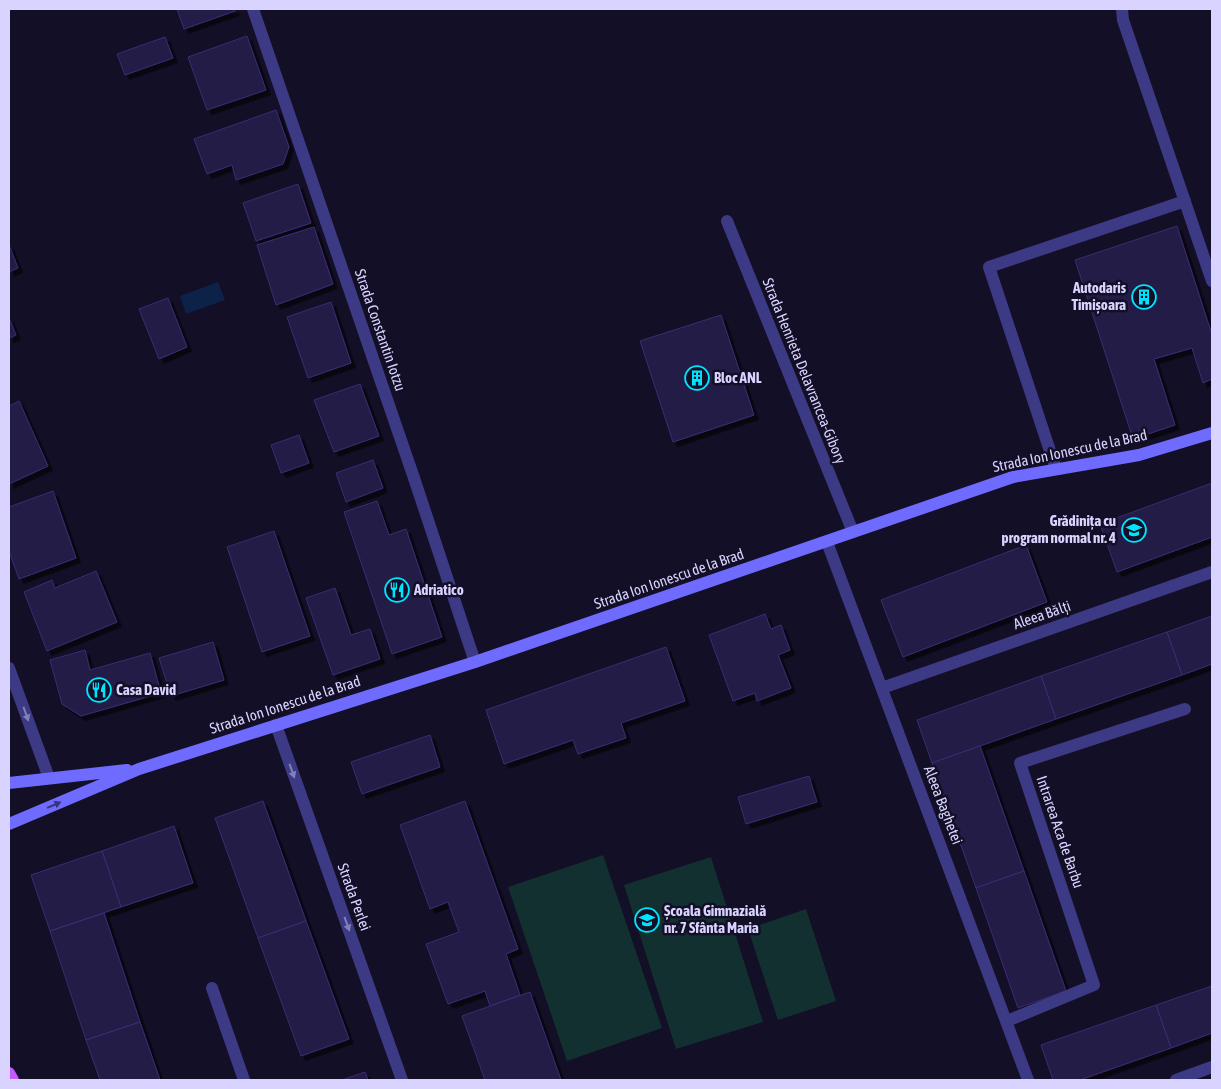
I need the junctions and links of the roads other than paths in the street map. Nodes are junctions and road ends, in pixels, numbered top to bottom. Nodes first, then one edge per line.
1 (252, 9) edge
2 (1122, 9) edge
3 (1185, 201) junction
4 (727, 221) dead end
5 (1212, 281) edge
6 (1212, 433) edge
7 (1056, 469) junction
8 (852, 532) junction
9 (827, 542) junction
10 (1212, 572) edge
11 (475, 662) junction
12 (9, 668) edge
13 (882, 688) junction
14 (1185, 708) dead end
15 (276, 725) junction
16 (139, 769) junction
17 (49, 778) junction
18 (9, 783) edge
19 (9, 824) edge
20 (212, 988) dead end
21 (1007, 1021) junction
22 (1212, 1068) edge
23 (9, 1073) edge
24 (13, 1080) edge
25 (244, 1080) edge
26 (402, 1080) edge
27 (1028, 1080) edge
28 (1176, 1080) edge

1 - 11 street, Strada Constantin Iotzu
2 - 3 street
3 - 5 street
3 - 7 street
4 - 8 street, Strada Henrieta Delavrancea-Gibory
6 - 7 street, Strada Ion Ionescu de la Brad
7 - 8 street, Strada Ion Ionescu de la Brad
8 - 9 street, Strada Ion Ionescu de la Brad
9 - 11 street, Strada Ion Ionescu de la Brad
9 - 13 street, Aleea Baghetei
10 - 13 street, Aleea Bălți
11 - 15 street, Strada Ion Ionescu de la Brad
12 -> 17 street
13 - 21 street, Aleea Baghetei
14 - 21 street, Intrarea Aca de Barbu
15 - 16 street, Strada Ion Ionescu de la Brad
15 -> 26 street, Strada Perlei
16 - 17 street, Strada Ion Ionescu de la Brad
19 -> 16 street, Strada Ion Ionescu de la Brad
17 - 18 street, Strada Ion Ionescu de la Brad
20 - 25 street
21 - 27 street, Aleea Baghetei
22 - 28 street
23 - 24 main road

